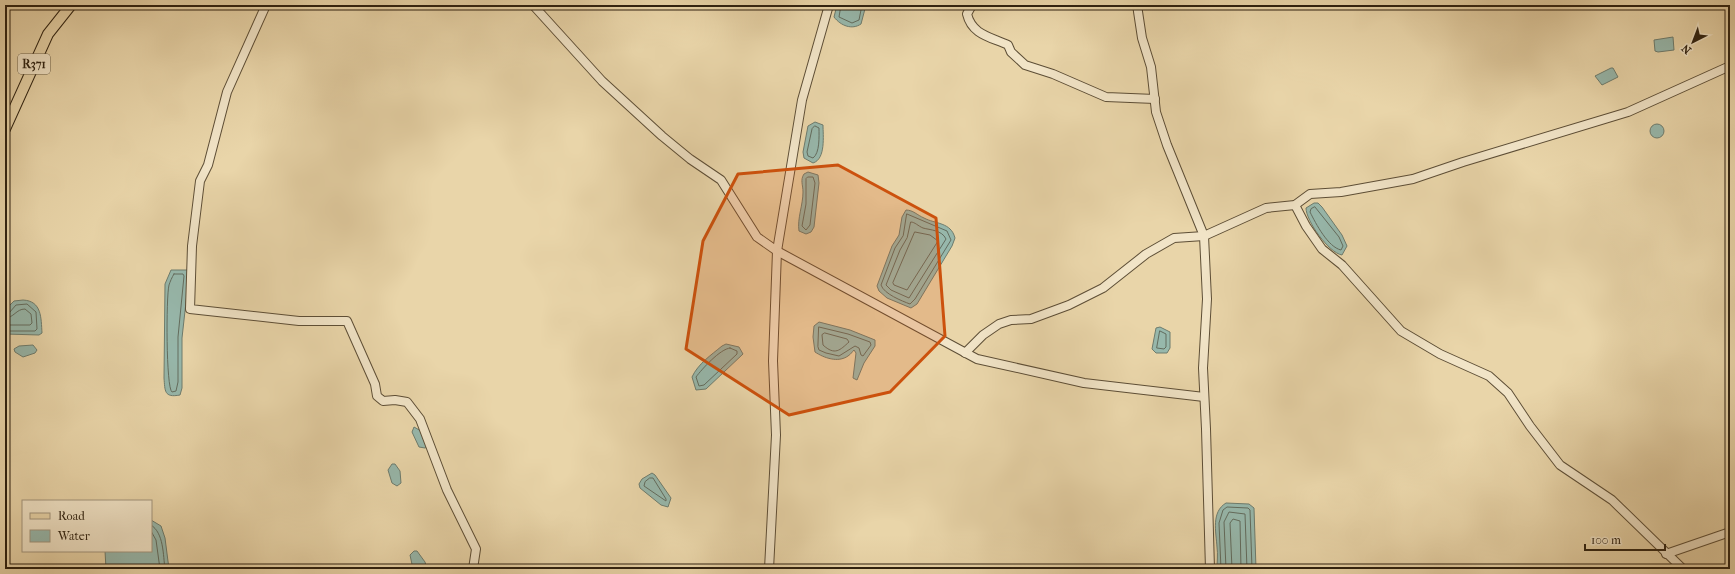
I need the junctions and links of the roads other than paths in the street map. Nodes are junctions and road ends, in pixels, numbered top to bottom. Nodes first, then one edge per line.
1 (71, 5) edge
2 (266, 5) edge
3 (533, 5) edge
4 (828, 5) edge
5 (972, 5) edge
6 (1137, 5) edge
7 (1730, 66) edge
8 (1155, 99) junction
9 (5, 129) edge
10 (1295, 205) junction
11 (1204, 236) junction
12 (777, 251) junction
13 (965, 353) junction
14 (1204, 397) junction
15 (1730, 532) edge
16 (1666, 554) junction
17 (473, 569) edge
18 (769, 569) edge
19 (1210, 569) edge
20 (1683, 569) edge

1 - 9 main road, R371
2 - 17 street
3 - 12 street
4 - 12 street
5 - 8 street
6 - 8 street
7 - 10 street
8 - 11 street
10 - 11 street
10 - 16 street
11 - 13 street
11 - 14 street
12 - 13 street
12 - 18 street
13 - 14 street
14 - 19 street
15 - 16 street
16 - 20 street

